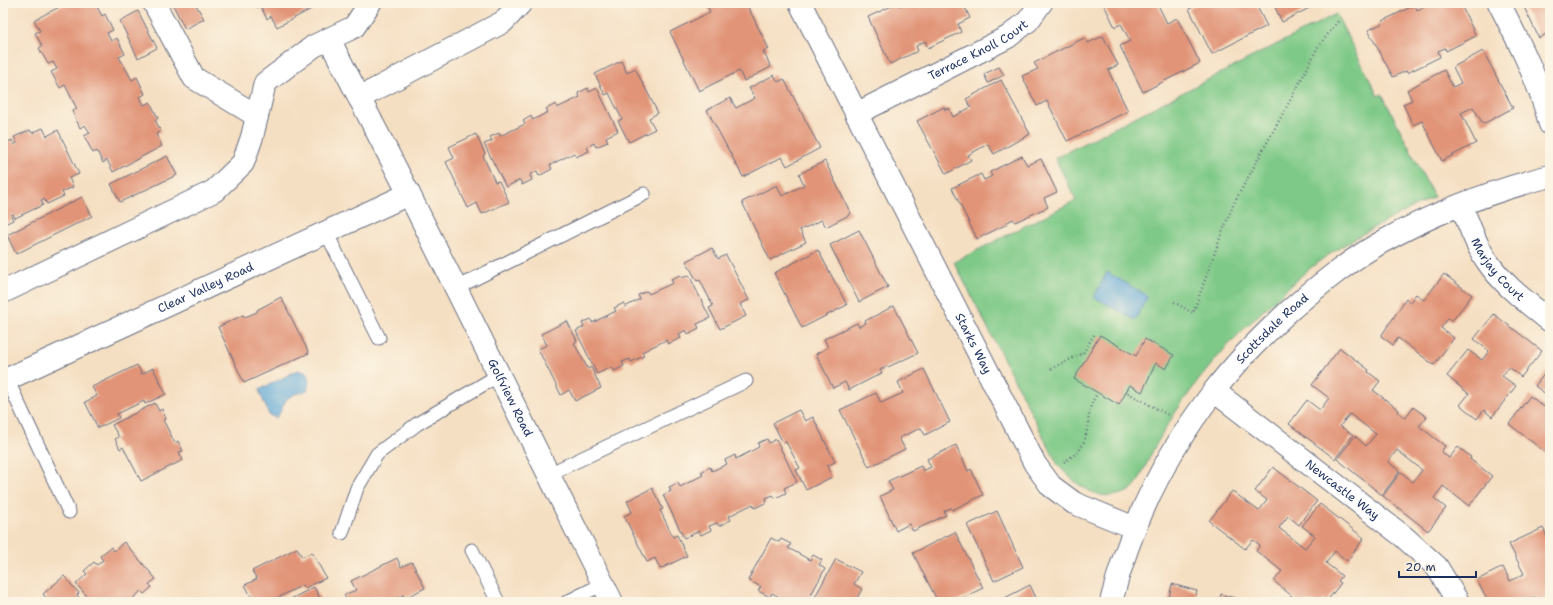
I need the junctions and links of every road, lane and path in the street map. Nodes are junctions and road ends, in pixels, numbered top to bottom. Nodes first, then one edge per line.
1 (154, 3) edge
2 (370, 3) edge
3 (521, 3) edge
4 (800, 3) edge
5 (1041, 3) edge
6 (1499, 3) edge
7 (1339, 20) dead end
8 (329, 39) junction
9 (359, 98) junction
10 (856, 114) junction
11 (257, 116) junction
12 (1550, 124) edge
13 (1550, 176) edge
14 (409, 194) junction
15 (644, 194) dead end
16 (1461, 205) junction
17 (326, 232) junction
18 (456, 288) junction
19 (3, 292) edge
20 (1174, 302) dead end
21 (1550, 321) edge
22 (1094, 335) dead end
23 (378, 338) dead end
24 (1051, 369) dead end
25 (499, 375) junction
26 (5, 380) edge
27 (746, 381) dead end
28 (1214, 391) junction
29 (1128, 393) dead end
30 (1097, 394) dead end
31 (1173, 418) dead end
32 (1058, 465) dead end
33 (549, 474) junction
34 (69, 512) dead end
35 (1135, 528) junction
36 (342, 533) dead end
37 (472, 550) dead end
38 (608, 593) edge
39 (498, 602) edge
40 (567, 602) edge
41 (1111, 602) edge
42 (1458, 602) edge

1 - 11 street
2 - 8 street
3 - 9 street
4 - 10 street, Starks Way
5 - 10 street, Terrace Knoll Court
6 - 12 street
7 - 20 path
8 - 9 street, Golfview Road
8 - 11 street
9 - 14 street, Golfview Road
10 - 35 street, Starks Way
11 - 19 street
13 - 16 street, Scottsdale Road
14 - 17 street, Clear Valley Road
14 - 18 street, Golfview Road
15 - 18 lane
16 - 21 street, Marjay Court
16 - 28 street, Scottsdale Road
17 - 23 lane
17 - 26 street, Clear Valley Road
18 - 25 street, Golfview Road
22 - 24 path
25 - 33 street, Golfview Road
25 - 36 lane
26 - 34 lane
27 - 33 lane
28 - 35 street, Scottsdale Road
28 - 42 street, Newcastle Way
29 - 31 path
30 - 32 path
33 - 38 street, Golfview Road
35 - 41 street, Scottsdale Road
37 - 39 lane
38 - 40 lane

